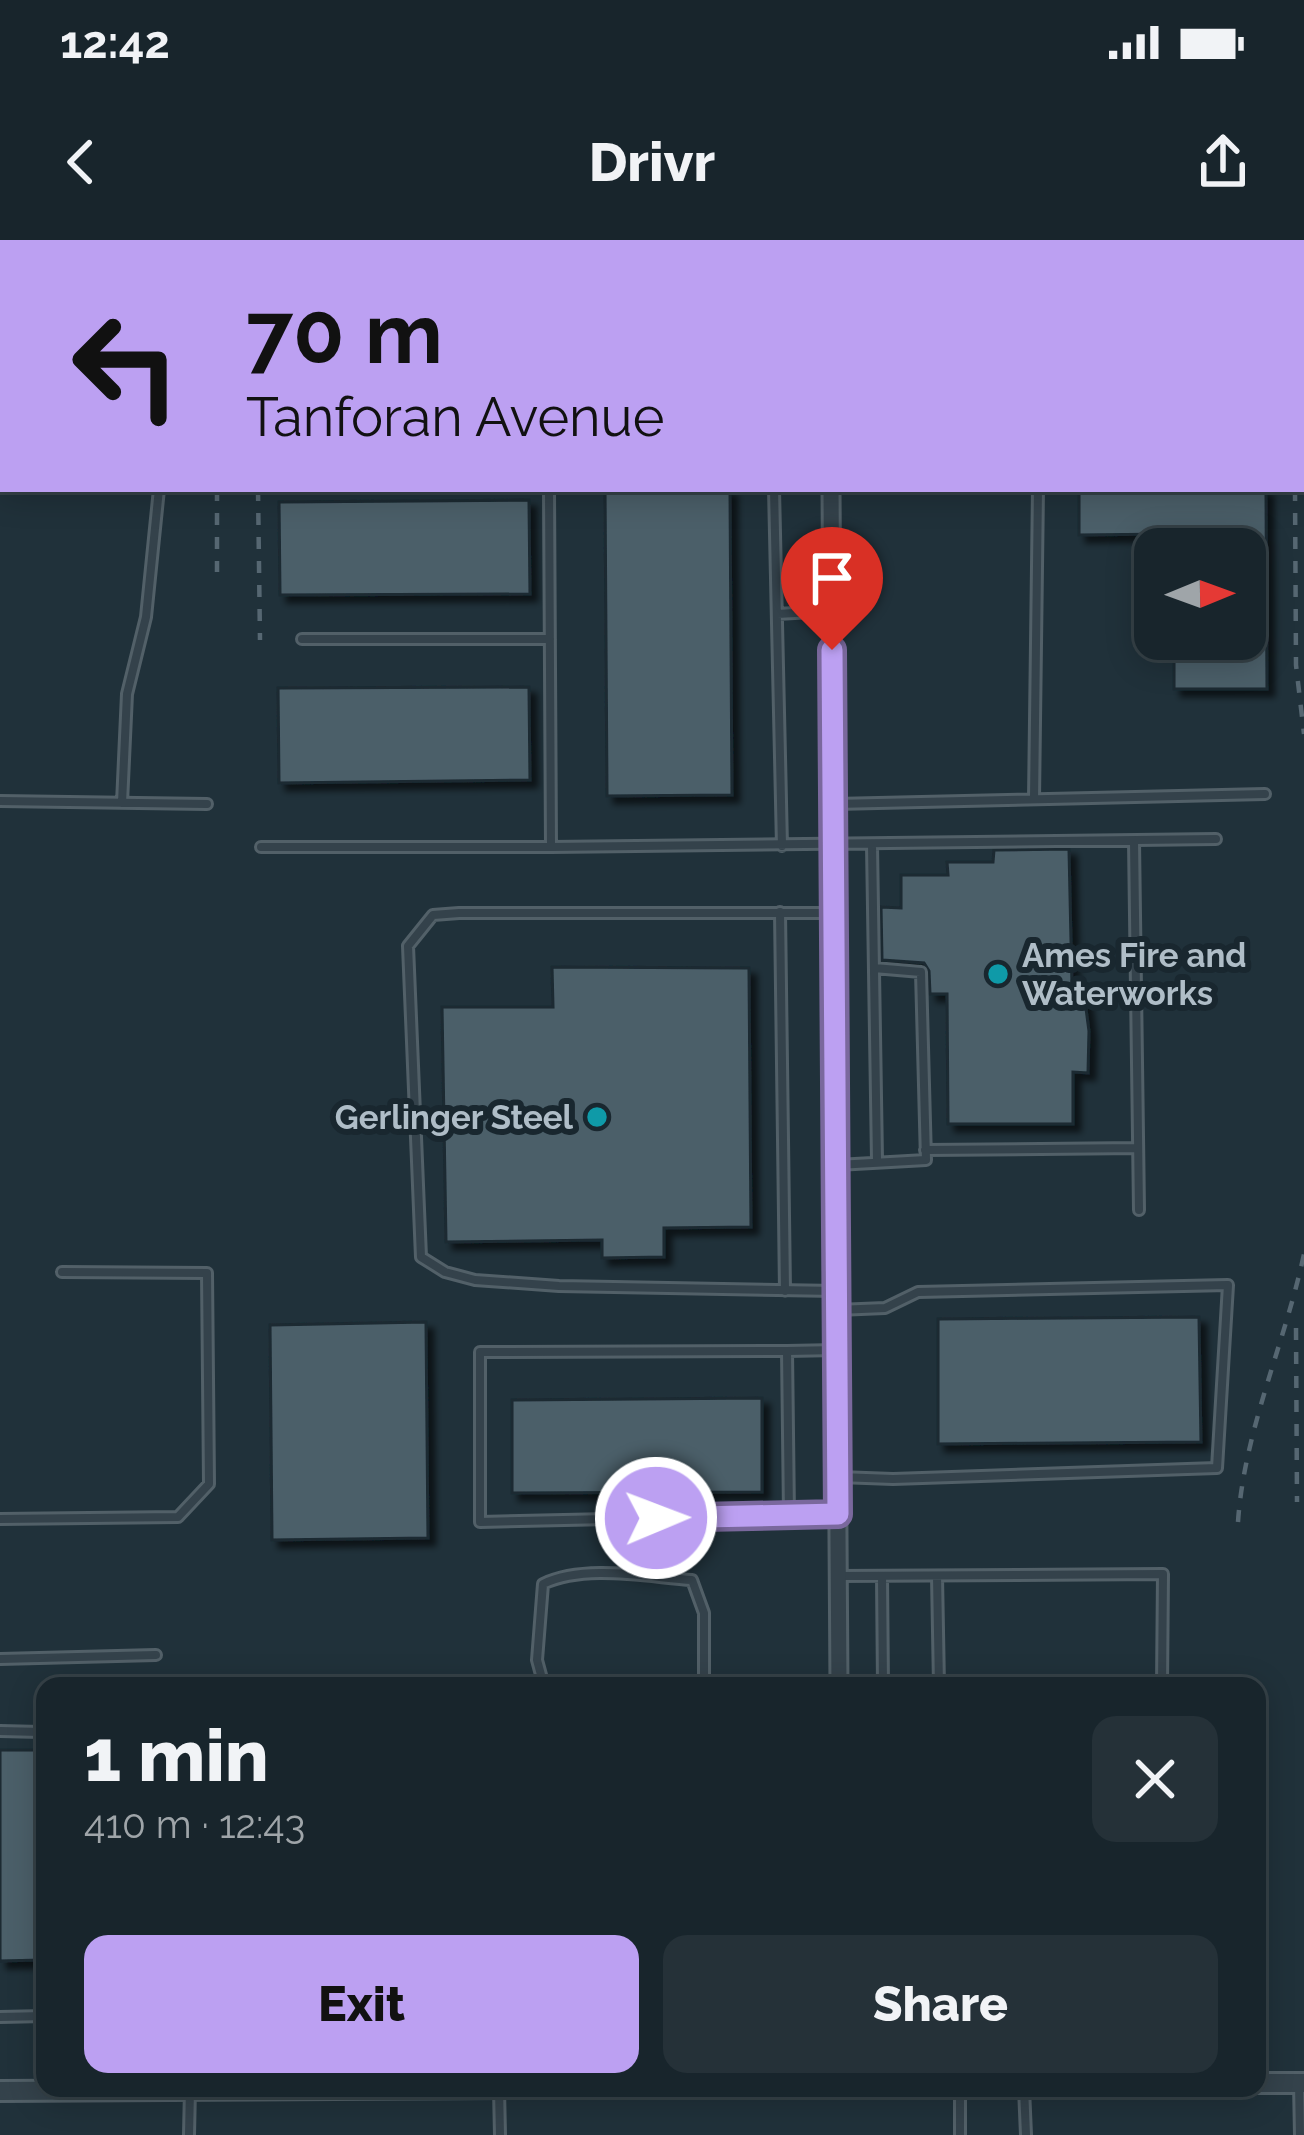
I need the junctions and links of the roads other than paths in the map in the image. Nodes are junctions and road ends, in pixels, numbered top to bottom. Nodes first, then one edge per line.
1 (160, 492) edge
2 (549, 492) edge
3 (775, 492) edge
4 (831, 492) edge
5 (1038, 492) edge
6 (832, 611) junction
7 (777, 614) junction
8 (302, 639) dead end
9 (550, 639) junction
10 (1265, 794) dead end
11 (1034, 799) junction
12 (0, 801) edge
13 (122, 803) junction
14 (207, 804) dead end
15 (833, 804) junction
16 (1216, 839) dead end
17 (1134, 841) junction
18 (872, 845) junction
19 (782, 846) junction
20 (834, 846) junction
21 (551, 847) junction
22 (261, 848) dead end
23 (780, 912) junction
24 (834, 913) junction
25 (874, 968) junction
26 (1138, 1148) junction
27 (926, 1150) junction
28 (877, 1160) junction
29 (836, 1165) junction
30 (1139, 1210) dead end
31 (62, 1272) dead end
32 (785, 1291) junction
33 (837, 1291) junction
34 (837, 1310) junction
35 (837, 1350) junction
36 (787, 1351) junction
37 (838, 1477) junction
38 (838, 1514) junction
39 (789, 1515) junction
40 (0, 1519) edge
41 (838, 1576) junction
42 (882, 1576) junction
43 (937, 1576) junction
44 (156, 1654) dead end
45 (0, 1659) edge
46 (542, 1677) edge
47 (704, 1677) edge
48 (839, 1677) edge
49 (884, 1677) edge
50 (939, 1677) edge
51 (1162, 1677) edge
52 (0, 1731) edge
53 (36, 1732) edge
54 (36, 2016) edge
55 (0, 2017) edge
56 (1302, 2083) edge
57 (1266, 2084) edge
58 (0, 2091) edge
59 (36, 2091) edge
60 (190, 2097) edge
61 (501, 2097) edge
62 (960, 2097) edge
63 (1024, 2097) edge
64 (189, 2135) edge
65 (500, 2135) edge
66 (960, 2135) edge
67 (1026, 2135) edge
68 (1300, 2135) edge

1 - 13 lane
2 - 9 lane
3 - 7 lane
4 - 6 street
5 - 11 lane
6 - 7 lane
6 - 15 street
7 - 19 lane
8 - 9 lane
9 - 21 lane
10 - 11 lane
11 - 15 lane
12 - 13 lane
13 - 14 lane
15 - 20 street
16 - 17 lane
17 - 18 lane
17 - 26 lane
18 - 20 lane
18 - 25 lane
19 - 20 lane
19 - 21 lane
20 - 24 street
21 - 22 lane
23 - 24 lane
23 - 32 lane
23 - 32 lane
24 - 29 street
25 - 27 lane
25 - 28 lane
26 - 27 lane
26 - 30 lane
27 - 28 lane
28 - 29 lane
29 - 33 street
31 - 40 lane
32 - 33 lane
33 - 34 street
34 - 35 street
34 - 37 lane
35 - 36 lane
35 - 37 street
36 - 39 lane
36 - 39 lane
37 - 38 street
38 - 39 lane
38 - 41 street
41 - 42 lane
41 - 48 street
42 - 43 lane
42 - 49 lane
43 - 50 lane
43 - 51 lane
44 - 45 lane
46 - 47 lane
52 - 53 lane
54 - 55 lane
56 - 57 street
56 - 68 lane
58 - 59 street
60 - 64 lane
61 - 65 lane
62 - 66 lane
63 - 67 lane

